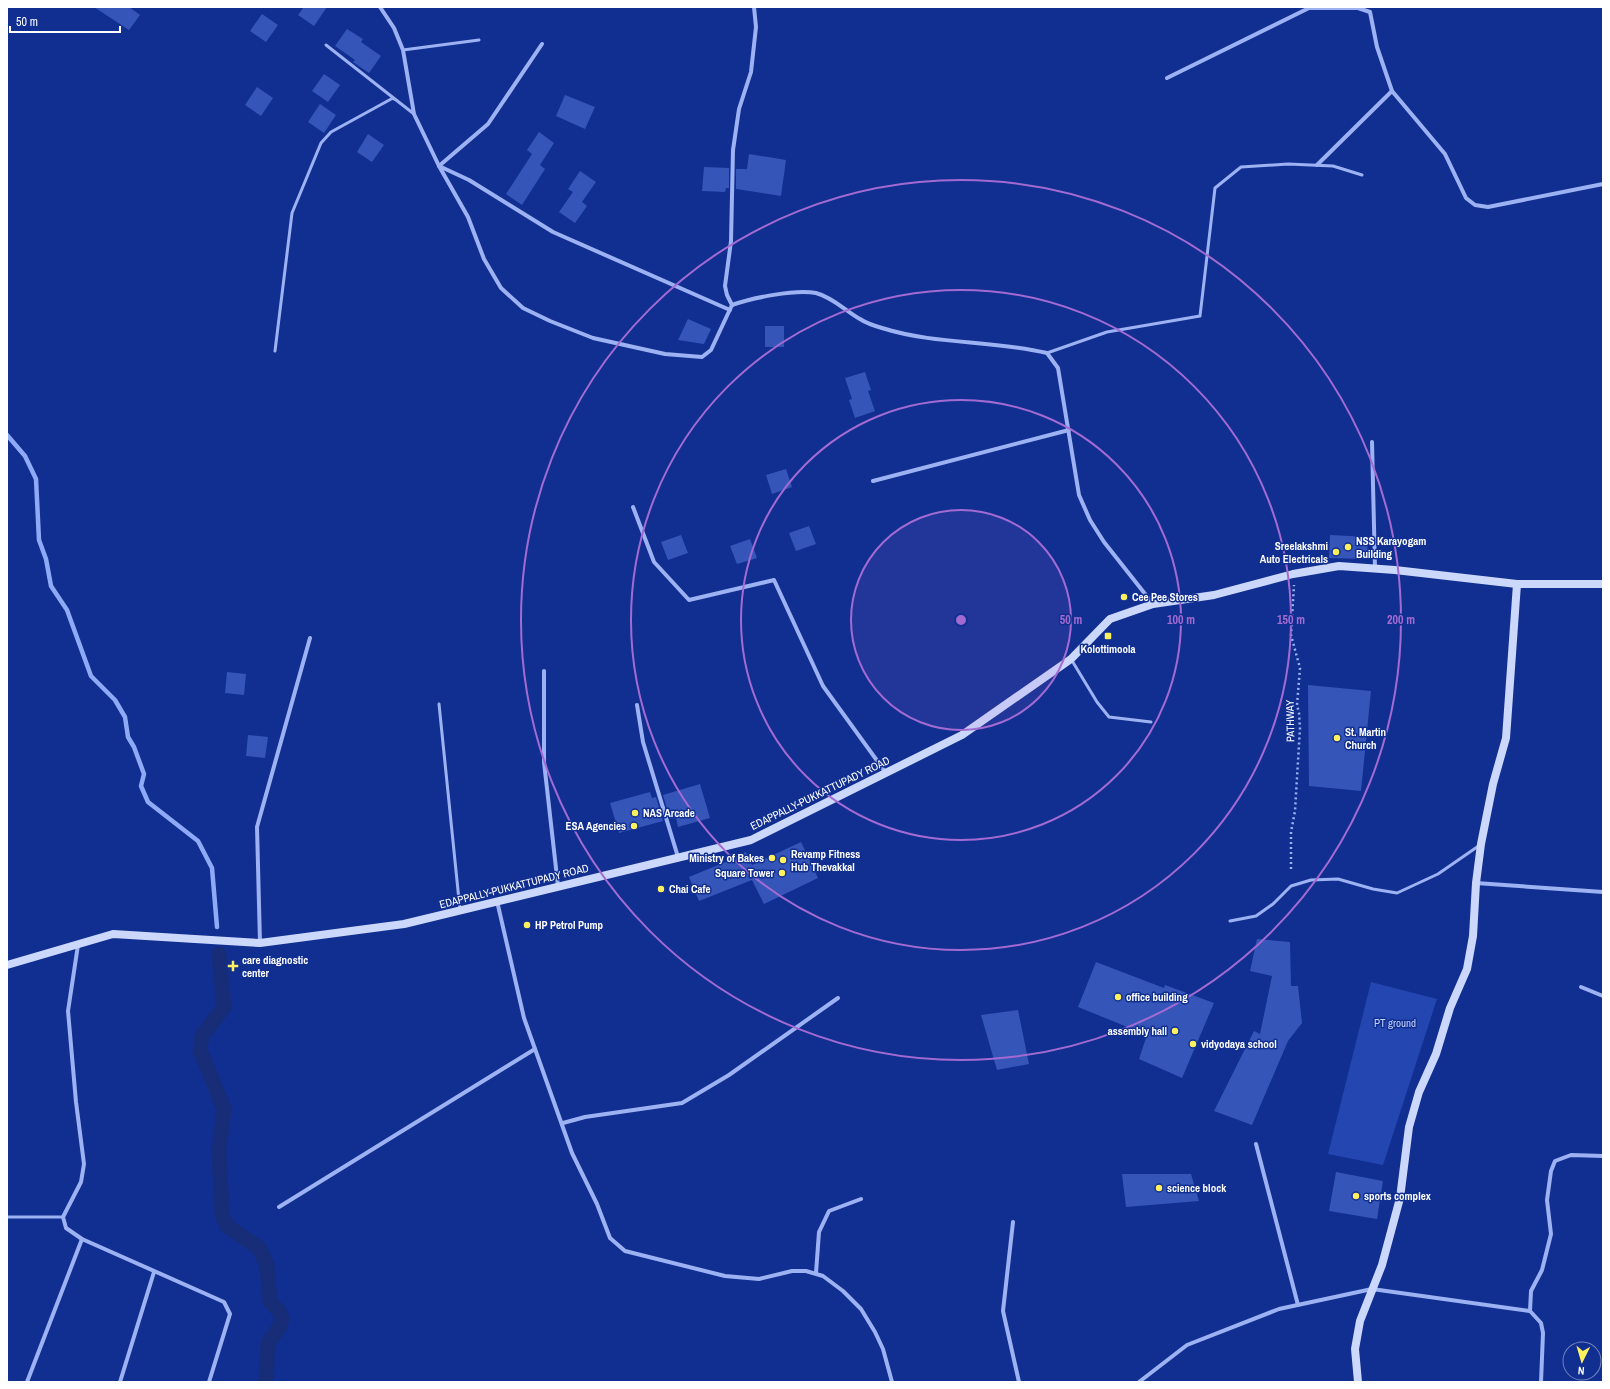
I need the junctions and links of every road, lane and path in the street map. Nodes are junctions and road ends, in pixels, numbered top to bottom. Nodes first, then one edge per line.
1 (380, 7) edge
2 (754, 7) edge
3 (479, 40) dead end
4 (542, 44) dead end
5 (326, 46) dead end
6 (403, 50) junction
7 (1167, 78) dead end
8 (1392, 91) junction
9 (394, 99) junction
10 (414, 114) junction
11 (1317, 165) junction
12 (438, 166) junction
13 (1362, 175) dead end
14 (1603, 184) edge
15 (731, 307) junction
16 (275, 351) dead end
17 (1047, 353) junction
18 (1068, 430) junction
19 (1372, 442) dead end
20 (873, 481) dead end
21 (634, 506) dead end
22 (1375, 569) junction
23 (1293, 574) junction
24 (1516, 584) junction
25 (1603, 584) edge
26 (1153, 604) junction
27 (310, 638) dead end
28 (1071, 659) junction
29 (544, 671) dead end
30 (439, 704) dead end
31 (637, 705) dead end
32 (1151, 722) dead end
33 (886, 773) junction
34 (1481, 844) junction
35 (678, 858) junction
36 (1291, 869) dead end
37 (1476, 883) junction
38 (558, 886) junction
39 (1603, 892) edge
40 (497, 901) junction
41 (460, 910) junction
42 (1230, 921) dead end
43 (260, 943) junction
44 (78, 944) junction
45 (7, 965) edge
46 (1581, 987) dead end
47 (1603, 996) edge
48 (838, 998) dead end
49 (535, 1049) junction
50 (562, 1123) junction
51 (1256, 1144) dead end
52 (1603, 1156) edge
53 (861, 1199) dead end
54 (279, 1207) dead end
55 (7, 1217) edge
56 (63, 1217) junction
57 (1013, 1222) dead end
58 (82, 1239) junction
59 (154, 1272) junction
60 (816, 1273) junction
61 (1372, 1289) junction
62 (1298, 1305) junction
63 (1530, 1311) junction
64 (27, 1382) edge
65 (120, 1382) edge
66 (209, 1382) edge
67 (892, 1382) edge
68 (1019, 1382) edge
69 (1139, 1382) edge
70 (1358, 1382) edge
71 (1541, 1382) edge

1 - 6 street
2 - 15 street
3 - 6 lane
4 - 12 street
5 - 9 lane
6 - 10 street
7 - 8 street
8 - 11 street
8 - 14 street
9 - 10 lane
9 - 16 lane
10 - 12 street
11 - 13 lane
11 - 17 lane
12 - 15 street
12 - 15 street
15 - 17 street
17 - 18 street
18 - 20 street
18 - 26 street
19 - 22 street
21 - 33 street
22 - 23 main road, EDAPPALLY-PUKKATTUPADY ROAD
22 - 24 main road, EDAPPALLY-PUKKATTUPADY ROAD
23 - 26 main road, EDAPPALLY-PUKKATTUPADY ROAD
23 - 36 path, PATHWAY
24 - 25 main road, EDAPPALLY-PUKKATTUPADY ROAD
24 - 34 main road
26 - 28 main road, EDAPPALLY-PUKKATTUPADY ROAD
27 - 43 street
28 - 32 lane
28 - 33 main road, EDAPPALLY-PUKKATTUPADY ROAD
29 - 38 street
30 - 41 lane
31 - 35 street
33 - 35 main road, EDAPPALLY-PUKKATTUPADY ROAD
34 - 37 main road
34 - 42 lane
35 - 38 main road, EDAPPALLY-PUKKATTUPADY ROAD
37 - 39 street
37 - 61 main road
38 - 40 main road, EDAPPALLY-PUKKATTUPADY ROAD
40 - 41 main road, EDAPPALLY-PUKKATTUPADY ROAD
40 - 49 street
41 - 43 main road, EDAPPALLY-PUKKATTUPADY ROAD
43 - 44 main road, EDAPPALLY-PUKKATTUPADY ROAD
44 - 45 main road, EDAPPALLY-PUKKATTUPADY ROAD
44 - 56 street
46 - 47 street
48 - 50 street
49 - 50 street
49 - 54 street
50 - 60 street
51 - 62 street
52 - 63 street
53 - 60 street
55 - 56 lane
56 - 58 street
57 - 68 street
58 - 59 street
58 - 64 street
59 - 65 street
59 - 66 street
60 - 67 street
61 - 62 street
61 - 63 street
61 - 70 main road
62 - 69 street
63 - 71 street

